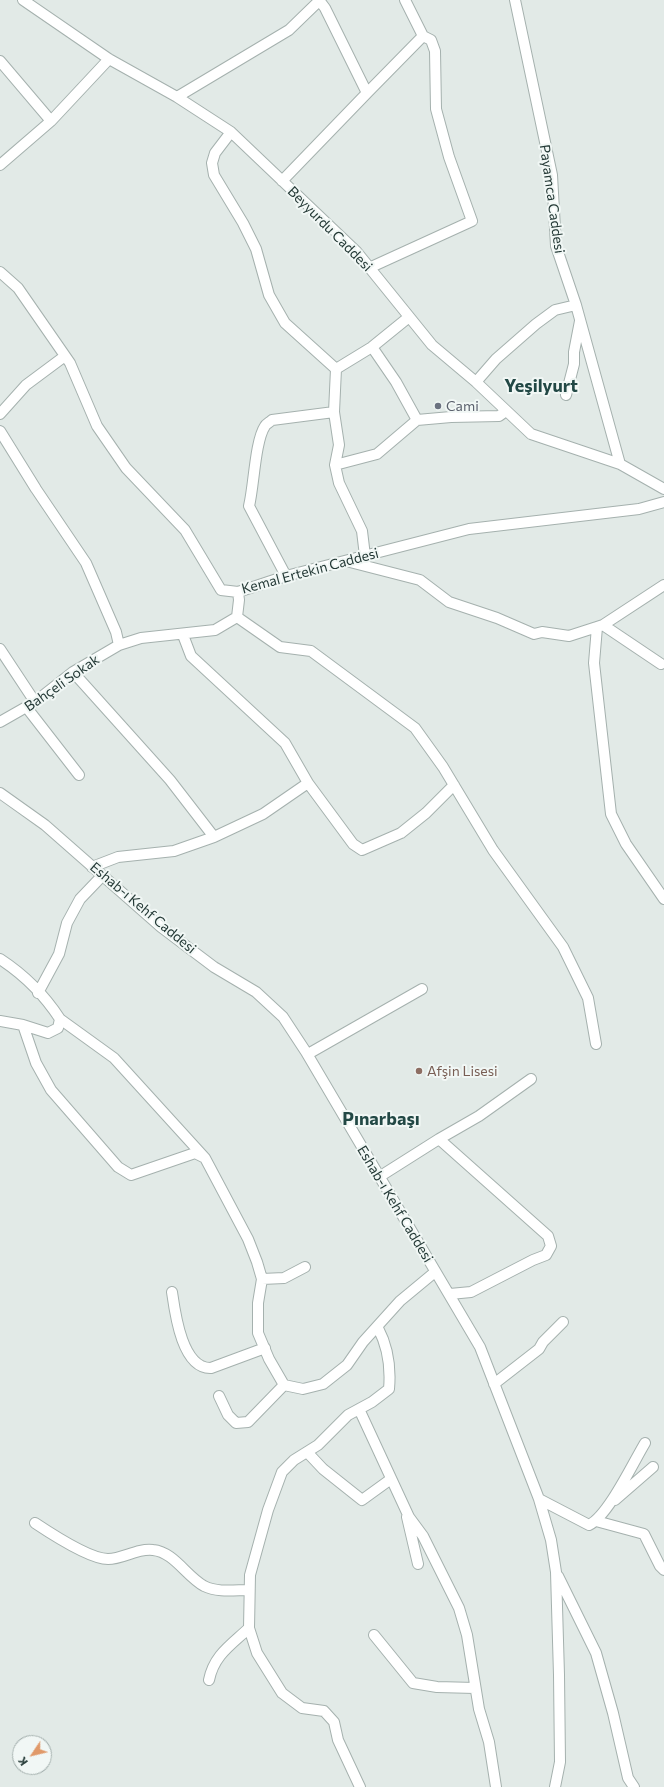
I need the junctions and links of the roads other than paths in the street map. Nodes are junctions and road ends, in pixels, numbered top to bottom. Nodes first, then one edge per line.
1 (320, 0) edge
2 (405, 0) edge
3 (516, 0) edge
4 (25, 1) edge
5 (423, 36) junction
6 (109, 59) junction
7 (0, 61) edge
8 (367, 93) junction
9 (177, 97) junction
10 (51, 121) junction
11 (231, 132) junction
12 (0, 165) edge
13 (282, 180) junction
14 (369, 268) junction
15 (0, 272) edge
16 (576, 304) junction
17 (409, 317) junction
18 (580, 319) junction
19 (372, 347) junction
20 (65, 356) junction
21 (336, 369) junction
22 (476, 382) junction
23 (566, 395) dead end
24 (506, 411) junction
25 (334, 412) junction
26 (0, 414) edge
27 (417, 420) junction
28 (0, 431) edge
29 (620, 464) junction
30 (335, 465) junction
31 (664, 489) edge
32 (664, 502) edge
33 (365, 556) junction
34 (346, 561) junction
35 (286, 576) junction
36 (664, 585) edge
37 (238, 592) junction
38 (237, 617) junction
39 (600, 626) junction
40 (183, 635) junction
41 (119, 645) junction
42 (0, 649) edge
43 (661, 664) dead end
44 (73, 672) junction
45 (31, 705) junction
46 (0, 722) edge
47 (79, 775) dead end
48 (308, 783) junction
49 (454, 785) junction
50 (0, 793) edge
51 (214, 837) junction
52 (92, 867) junction
53 (102, 876) junction
54 (664, 899) edge
55 (0, 959) edge
56 (422, 989) dead end
57 (38, 993) junction
58 (60, 1019) junction
59 (0, 1022) edge
60 (23, 1025) junction
61 (596, 1044) dead end
62 (308, 1054) junction
63 (531, 1079) dead end
64 (439, 1139) junction
65 (205, 1158) junction
66 (379, 1178) junction
67 (305, 1267) dead end
68 (435, 1272) junction
69 (262, 1279) junction
70 (172, 1292) dead end
71 (450, 1294) junction
72 (563, 1322) dead end
73 (378, 1328) junction
74 (265, 1348) junction
75 (494, 1384) junction
76 (284, 1385) junction
77 (219, 1396) dead end
78 (359, 1409) junction
79 (645, 1443) dead end
80 (307, 1452) junction
81 (653, 1467) dead end
82 (391, 1479) junction
83 (539, 1499) junction
84 (609, 1505) junction
85 (405, 1507) junction
86 (596, 1522) junction
87 (35, 1523) dead end
88 (418, 1564) dead end
89 (664, 1570) edge
90 (556, 1572) junction
91 (249, 1590) junction
92 (249, 1628) junction
93 (374, 1635) dead end
94 (209, 1680) dead end
95 (475, 1688) junction
96 (360, 1787) edge
97 (496, 1787) edge
98 (555, 1787) edge
99 (634, 1787) edge

1 - 8 street
1 - 9 street
2 - 5 street
3 - 16 street, Payamca Caddesi
4 - 6 street, Beyyurdu Caddesi
5 - 8 street
5 - 14 street
6 - 9 street, Beyyurdu Caddesi
6 - 10 street
7 - 10 street
8 - 13 street
9 - 11 street, Beyyurdu Caddesi
10 - 12 street
11 - 13 street, Beyyurdu Caddesi
11 - 21 street
13 - 14 street, Beyyurdu Caddesi
14 - 17 street, Beyyurdu Caddesi
15 - 20 street, Kemal Ertekin Caddesi
16 - 18 street, Payamca Caddesi
16 - 22 street
17 - 19 street
17 - 22 street, Beyyurdu Caddesi
18 - 23 street
18 - 29 street, Payamca Caddesi
19 - 21 street
19 - 27 street
20 - 26 street
20 - 37 street, Kemal Ertekin Caddesi
21 - 25 street
22 - 24 street, Beyyurdu Caddesi
24 - 27 street
24 - 29 street, Beyyurdu Caddesi
25 - 30 street
25 - 35 street
27 - 30 street
28 - 41 street
29 - 31 street, Beyyurdu Caddesi
30 - 33 street
32 - 33 street, Kemal Ertekin Caddesi
33 - 34 street, Kemal Ertekin Caddesi
34 - 35 street, Kemal Ertekin Caddesi
34 - 39 street
35 - 37 street, Kemal Ertekin Caddesi
36 - 39 street
37 - 38 street
38 - 40 street, Bahçeli Sokak
38 - 49 street
39 - 43 street
39 - 54 street
40 - 41 street, Bahçeli Sokak
40 - 48 street
41 - 44 street, Bahçeli Sokak
42 - 45 street
44 - 45 street, Bahçeli Sokak
44 - 51 street
45 - 46 street, Bahçeli Sokak
45 - 47 street
48 - 49 street
48 - 51 street
49 - 61 street
50 - 52 street, Eshab-ı Kehf Caddesi
51 - 52 street
52 - 53 street, Eshab-ı Kehf Caddesi
53 - 57 street
53 - 62 street, Eshab-ı Kehf Caddesi
55 - 57 street
56 - 62 street
57 - 58 street
58 - 60 street
58 - 65 street
59 - 60 street
60 - 65 street
62 - 66 street, Eshab-ı Kehf Caddesi
63 - 64 street
64 - 66 street
64 - 71 street
65 - 69 street
66 - 68 street, Eshab-ı Kehf Caddesi
67 - 69 street
68 - 71 street, Eshab-ı Kehf Caddesi
68 - 73 street
69 - 74 street
70 - 74 street
71 - 75 street, Eshab-ı Kehf Caddesi
72 - 75 street
73 - 76 street
73 - 78 street
74 - 76 street
75 - 83 street, Eshab-ı Kehf Caddesi
76 - 77 street
78 - 80 street
78 - 82 street
79 - 84 street
80 - 82 street
80 - 91 street
81 - 84 street
82 - 85 street
83 - 86 street
83 - 90 street, Eshab-ı Kehf Caddesi
84 - 86 street
85 - 88 street
85 - 95 street
86 - 89 street
87 - 91 street
90 - 98 street, Eshab-ı Kehf Caddesi
90 - 99 street
91 - 92 street
92 - 94 street
92 - 96 street
93 - 95 street
95 - 97 street

